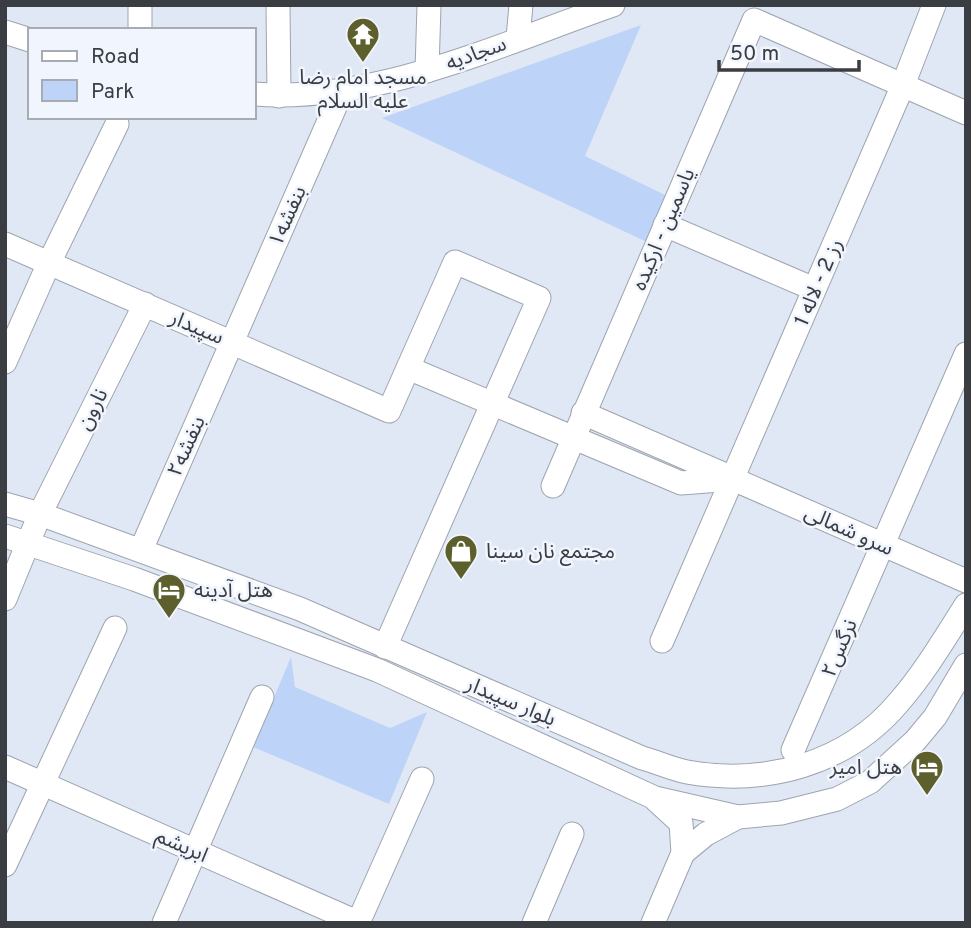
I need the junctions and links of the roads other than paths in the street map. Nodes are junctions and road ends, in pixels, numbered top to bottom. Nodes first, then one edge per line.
1 (140, 5) edge
2 (278, 5) edge
3 (429, 5) edge
4 (521, 5) edge
5 (613, 5) edge
6 (934, 5) edge
7 (140, 28) edge
8 (5, 32) edge
9 (518, 38) junction
10 (28, 39) edge
11 (427, 71) junction
12 (903, 85) junction
13 (342, 91) junction
14 (256, 94) edge
15 (279, 96) junction
16 (966, 113) edge
17 (117, 124) dead end
18 (665, 225) junction
19 (5, 244) edge
20 (48, 263) junction
21 (814, 289) junction
22 (145, 304) junction
23 (232, 342) junction
24 (966, 354) edge
25 (5, 362) edge
26 (408, 368) junction
27 (493, 403) junction
28 (583, 413) junction
29 (572, 438) junction
30 (733, 479) junction
31 (553, 486) dead end
32 (5, 505) edge
33 (40, 514) junction
34 (16, 539) edge
35 (883, 545) junction
36 (141, 550) junction
37 (966, 581) edge
38 (5, 599) edge
39 (966, 605) edge
40 (115, 628) dead end
41 (662, 641) dead end
42 (386, 647) junction
43 (966, 665) edge
44 (262, 697) dead end
45 (793, 750) dead end
46 (5, 767) edge
47 (422, 779) dead end
48 (43, 784) junction
49 (655, 798) junction
50 (738, 817) junction
51 (572, 834) dead end
52 (195, 851) junction
53 (683, 853) junction
54 (5, 865) edge
55 (164, 923) edge
56 (358, 923) edge
57 (534, 923) edge
58 (653, 923) edge

1 - 7 street
2 - 15 street
3 - 11 street
4 - 9 street
5 - 9 street, سجادیه
6 - 12 street, رز 2 - لاله 1
8 - 10 street
9 - 11 street, سجادیه
11 - 13 street, سجادیه
12 - 16 street
12 - 18 street, یاسمین - ارکیده
12 - 21 street, رز 2 - لاله 1
13 - 15 street, سجادیه
13 - 23 street, بنفشه۱
14 - 15 street, سجادیه
17 - 20 street
18 - 21 street
18 - 28 street, یاسمین - ارکیده
19 - 20 street, سپیدار
20 - 22 street, سپیدار
20 - 25 street
21 - 30 street, رز 2 - لاله 1
22 - 23 street, سپیدار
22 - 33 street, نارون
23 - 26 street, سپیدار
23 - 36 street, بنفشه۲
24 - 35 street, نرگس۲
26 - 27 street, سرو شمالی
26 - 27 street
27 - 29 street, سرو شمالی
27 - 42 street
28 - 29 street, یاسمین - ارکیده
28 - 30 street, سرو شمالی
29 - 30 street, سرو شمالی
29 - 31 street, یاسمین - ارکیده
30 - 35 street, سرو شمالی
30 - 41 street, رز 2 - لاله 1
32 - 33 street, بلوار سپیدار
33 - 34 street, نارون
33 - 36 street, بلوار سپیدار
34 - 38 street, نارون
34 - 49 street, بلوار سپیدار
35 - 37 street, سرو شمالی
35 - 45 street, نرگس۲
36 - 42 street, بلوار سپیدار
39 - 42 street, بلوار سپیدار
40 - 48 street
43 - 50 street, بلوار سپیدار
44 - 52 street
46 - 48 street, ابریشم
47 - 56 street
48 - 52 street, ابریشم
48 - 54 street
49 - 50 street, بلوار سپیدار
49 - 53 street
50 - 53 street
51 - 57 street
52 - 55 street
52 - 56 street, ابریشم
53 - 58 street

